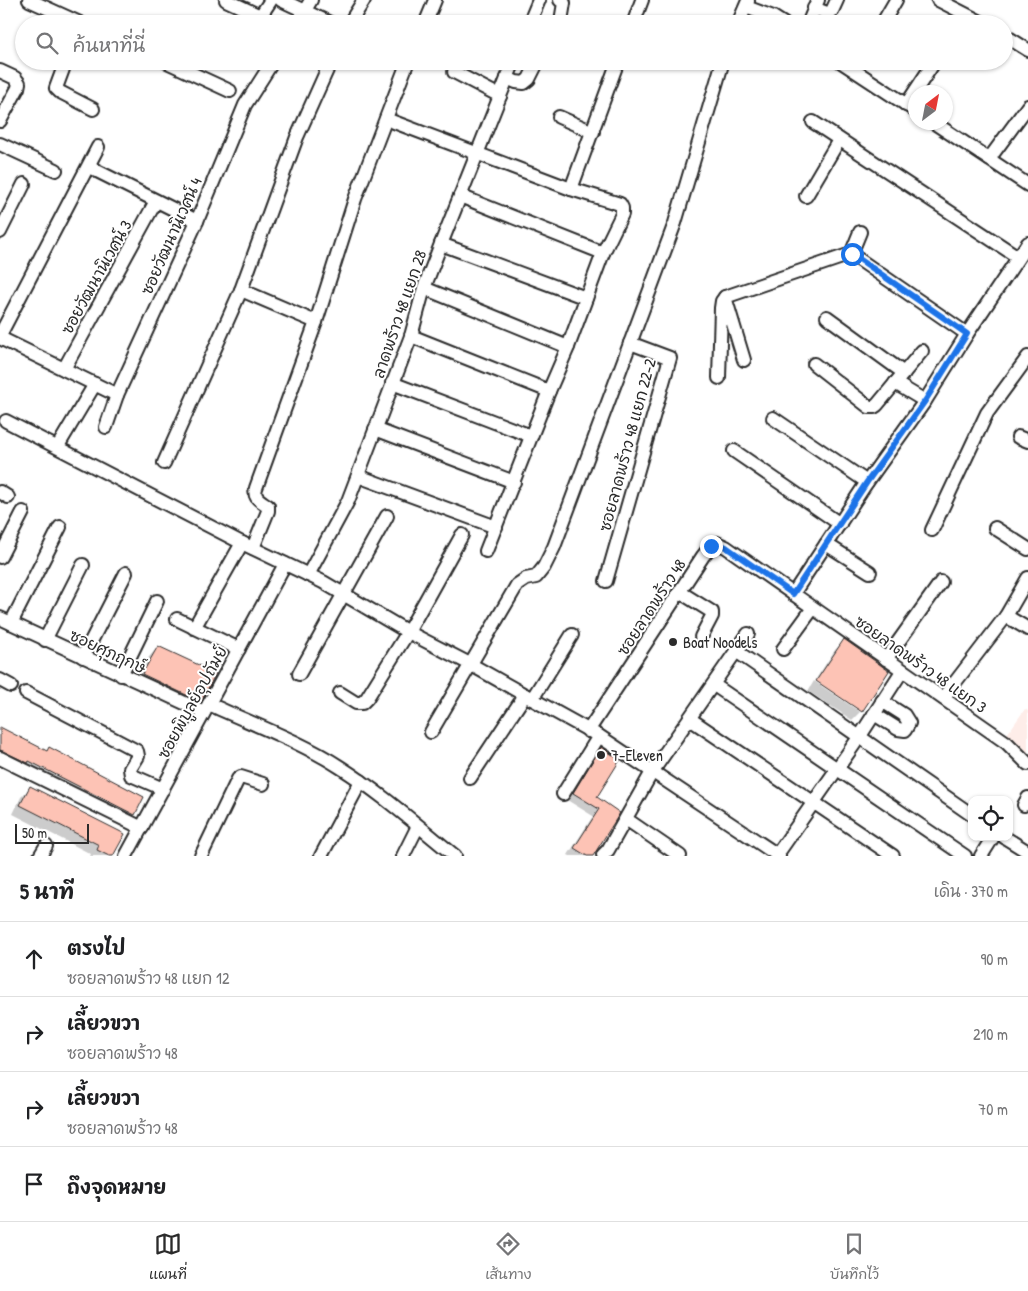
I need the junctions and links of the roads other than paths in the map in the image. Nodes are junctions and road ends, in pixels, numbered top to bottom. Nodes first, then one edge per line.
1 (29, 0) edge
2 (226, 0) edge
3 (271, 0) edge
4 (280, 0) edge
5 (364, 0) edge
6 (435, 0) edge
7 (539, 0) edge
8 (560, 0) edge
9 (642, 0) edge
10 (836, 0) edge
11 (896, 0) edge
12 (938, 0) edge
13 (747, 4) edge
14 (816, 4) edge
15 (308, 5) edge
16 (62, 15) edge
17 (321, 15) edge
18 (355, 15) edge
19 (428, 15) edge
20 (533, 15) edge
21 (562, 15) edge
22 (636, 15) edge
23 (769, 15) edge
24 (887, 15) edge
25 (959, 15) edge
26 (1013, 41) edge
27 (1028, 50) edge
28 (63, 70) edge
29 (184, 70) edge
30 (267, 70) edge
31 (327, 70) edge
32 (405, 70) edge
33 (510, 70) edge
34 (534, 70) edge
35 (615, 70) edge
36 (720, 70) edge
37 (861, 70) edge
38 (930, 70) edge
39 (0, 71) edge
40 (454, 72) dead end
41 (507, 78) junction
42 (923, 85) edge
43 (230, 91) dead end
44 (500, 96) junction
45 (908, 106) edge
46 (1028, 106) edge
47 (93, 109) dead end
48 (559, 117) dead end
49 (386, 119) junction
50 (0, 121) edge
51 (813, 122) dead end
52 (945, 130) edge
53 (592, 132) junction
54 (840, 140) junction
55 (0, 144) edge
56 (98, 147) dead end
57 (477, 152) junction
58 (989, 159) junction
59 (89, 167) junction
60 (56, 170) dead end
61 (24, 184) dead end
62 (1028, 185) edge
63 (571, 189) junction
64 (460, 196) junction
65 (806, 196) dead end
66 (156, 202) junction
67 (196, 221) junction
68 (0, 232) edge
69 (860, 232) dead end
70 (1028, 243) edge
71 (441, 244) junction
72 (603, 253) junction
73 (852, 254) junction
74 (1018, 257) junction
75 (424, 288) junction
76 (241, 290) junction
77 (725, 297) junction
78 (586, 298) junction
79 (827, 317) dead end
80 (316, 322) junction
81 (967, 334) junction
82 (0, 336) edge
83 (410, 336) junction
84 (630, 343) junction
85 (568, 347) junction
86 (922, 351) dead end
87 (744, 360) dead end
88 (1027, 360) edge
89 (814, 364) dead end
90 (64, 369) junction
91 (904, 373) junction
92 (719, 378) dead end
93 (392, 383) junction
94 (895, 383) junction
95 (95, 384) junction
96 (549, 391) junction
97 (118, 395) junction
98 (925, 401) junction
99 (772, 418) dead end
100 (6, 421) dead end
101 (106, 427) dead end
102 (375, 429) junction
103 (531, 436) junction
104 (58, 446) junction
105 (734, 451) dead end
106 (164, 463) dead end
107 (358, 476) junction
108 (514, 482) junction
109 (867, 482) junction
110 (23, 512) dead end
111 (387, 516) dead end
112 (840, 524) junction
113 (60, 527) dead end
114 (496, 527) junction
115 (995, 528) dead end
116 (932, 530) dead end
117 (462, 535) dead end
118 (826, 544) junction
119 (247, 545) junction
120 (1028, 549) edge
121 (486, 551) dead end
122 (0, 557) edge
123 (285, 564) junction
124 (83, 565) dead end
125 (870, 572) dead end
126 (126, 573) dead end
127 (308, 575) junction
128 (1028, 578) edge
129 (606, 581) dead end
130 (941, 582) dead end
131 (680, 592) junction
132 (344, 594) junction
133 (793, 594) junction
134 (157, 601) dead end
135 (813, 608) junction
136 (1006, 616) junction
137 (178, 618) dead end
138 (6, 620) edge
139 (194, 628) junction
140 (1028, 629) edge
141 (408, 632) junction
142 (748, 634) dead end
143 (572, 635) dead end
144 (701, 637) dead end
145 (45, 640) junction
146 (783, 649) dead end
147 (239, 650) junction
148 (736, 651) junction
149 (83, 657) junction
150 (886, 659) junction
151 (470, 664) junction
152 (902, 671) junction
153 (299, 674) dead end
154 (121, 675) junction
155 (714, 685) junction
156 (26, 693) dead end
157 (340, 693) dead end
158 (529, 697) junction
159 (943, 698) junction
160 (882, 702) junction
161 (206, 708) junction
162 (874, 714) junction
163 (690, 719) junction
164 (431, 732) dead end
165 (594, 734) junction
166 (860, 736) junction
167 (0, 758) edge
168 (1028, 764) edge
169 (836, 769) junction
170 (652, 772) junction
171 (470, 778) dead end
172 (361, 781) junction
173 (263, 784) dead end
174 (163, 789) junction
175 (563, 794) dead end
176 (814, 802) junction
177 (968, 812) edge
178 (626, 819) junction
179 (418, 826) junction
180 (142, 828) junction
181 (991, 841) edge
182 (1010, 841) edge
183 (1025, 850) dead end
184 (609, 854) edge
185 (126, 856) edge
186 (201, 856) edge
187 (321, 856) edge
188 (403, 856) edge
189 (455, 856) edge
190 (680, 856) edge
191 (777, 856) edge
192 (893, 856) edge
193 (965, 856) edge
194 (981, 856) edge

1 - 16 street
2 - 3 street
4 - 15 street
5 - 18 street
6 - 19 street
7 - 20 street
8 - 21 street
9 - 22 street
10 - 14 street
11 - 24 street
12 - 25 street
13 - 23 street
15 - 17 street
26 - 27 street
28 - 47 street
29 - 43 street
30 - 67 street, ซอยวัฒนานิเวศน์ 4
31 - 76 street
32 - 49 street
33 - 41 street, ลาดพร้าว 48 แยก 28
34 - 41 street
35 - 53 street
36 - 84 street
37 - 45 street
38 - 42 street
39 - 50 street
40 - 44 street
41 - 44 street, ลาดพร้าว 48 แยก 28
44 - 57 street, ลาดพร้าว 48 แยก 28
46 - 58 street
48 - 53 street
49 - 57 street
49 - 80 street
51 - 54 street
52 - 58 street
53 - 63 street
54 - 65 street
54 - 74 street
55 - 60 street
56 - 59 street
57 - 63 street
57 - 64 street, ลาดพร้าว 48 แยก 28
58 - 62 street
59 - 66 street
59 - 82 street
61 - 68 street
63 - 72 street
64 - 71 street, ลาดพร้าว 48 แยก 28
64 - 72 street
66 - 67 street
66 - 90 street, ซอยวัฒนานิเวศน์ 3
67 - 97 street, ซอยวัฒนานิเวศน์ 4
69 - 73 street
70 - 74 street
71 - 75 street, ลาดพร้าว 48 แยก 28
71 - 78 street
72 - 78 street
73 - 77 street
73 - 81 street
74 - 81 street
75 - 83 street, ลาดพร้าว 48 แยก 28
75 - 85 street
76 - 80 street
76 - 106 street
77 - 87 street
77 - 92 street
78 - 85 street
79 - 91 street
80 - 119 street
81 - 98 street
82 - 90 street
83 - 93 street, ลาดพร้าว 48 แยก 28
83 - 96 street
84 - 129 street, ซอยลาดพร้าว 48 แยก 22-2
84 - 151 street
85 - 96 street
86 - 91 street
88 - 116 street
89 - 94 street
90 - 95 street
91 - 94 street
93 - 102 street, ลาดพร้าว 48 แยก 28
93 - 103 street
94 - 98 street
95 - 97 street
95 - 104 street
96 - 103 street
97 - 101 street, ซอยวัฒนานิเวศน์ 4
98 - 109 street
99 - 109 street
100 - 104 street
102 - 107 street, ลาดพร้าว 48 แยก 28
102 - 108 street
103 - 108 street
104 - 119 street
105 - 112 street
107 - 114 street
107 - 127 street, ลาดพร้าว 48 แยก 28
108 - 114 street
109 - 112 street
110 - 122 street
111 - 132 street
112 - 118 street
113 - 138 street
114 - 121 street
115 - 120 street
117 - 141 street
118 - 125 street
118 - 133 street
119 - 123 street
119 - 139 street
123 - 127 street
123 - 147 street, ซอยพิบูลย์อุปถัมย์
124 - 145 street
126 - 149 street
127 - 132 street
128 - 136 street
130 - 150 street
131 - 133 street, ซอยลาดพร้าว 48
131 - 144 street
131 - 165 street, ซอยลาดพร้าว 48
132 - 141 street
132 - 153 street
133 - 135 street, ซอยลาดพร้าว 48 แยก 3
134 - 154 street
135 - 146 street
135 - 150 street, ซอยลาดพร้าว 48 แยก 3
136 - 140 street
136 - 159 street
137 - 139 street
138 - 145 street, ซอยศุภฤกษ์
139 - 147 street
141 - 151 street
141 - 157 street
142 - 148 street
143 - 158 street
145 - 149 street, ซอยศุภฤกษ์
147 - 161 street, ซอยพิบูลย์อุปถัมย์
148 - 155 street
148 - 166 street
149 - 154 street, ซอยศุภฤกษ์
150 - 152 street, ซอยลาดพร้าว 48 แยก 3
151 - 158 street
151 - 164 street
152 - 159 street, ซอยลาดพร้าว 48 แยก 3
152 - 160 street
154 - 161 street, ซอยศุภฤกษ์
155 - 163 street
155 - 169 street
156 - 174 street
158 - 165 street
158 - 171 street
159 - 168 street, ซอยลาดพร้าว 48 แยก 3
160 - 162 street
160 - 162 street
161 - 172 street, ซอยศุภฤกษ์
161 - 174 street, ซอยพิบูลย์อุปถัมย์
162 - 166 street
163 - 170 street
163 - 176 street
165 - 170 street
165 - 175 street, ซอยลาดพร้าว 48
166 - 169 street
166 - 177 street
167 - 180 street
169 - 176 street
169 - 193 street
170 - 178 street
170 - 191 street
172 - 179 street, ซอยศุภฤกษ์
172 - 187 street
173 - 186 street
174 - 180 street, ซอยพิบูลย์อุปถัมย์
176 - 191 street
176 - 192 street
178 - 184 street
178 - 190 street
179 - 188 street
179 - 189 street, ซอยศุภฤกษ์
180 - 185 street, ซอยพิบูลย์อุปถัมย์
181 - 194 street
182 - 183 street

